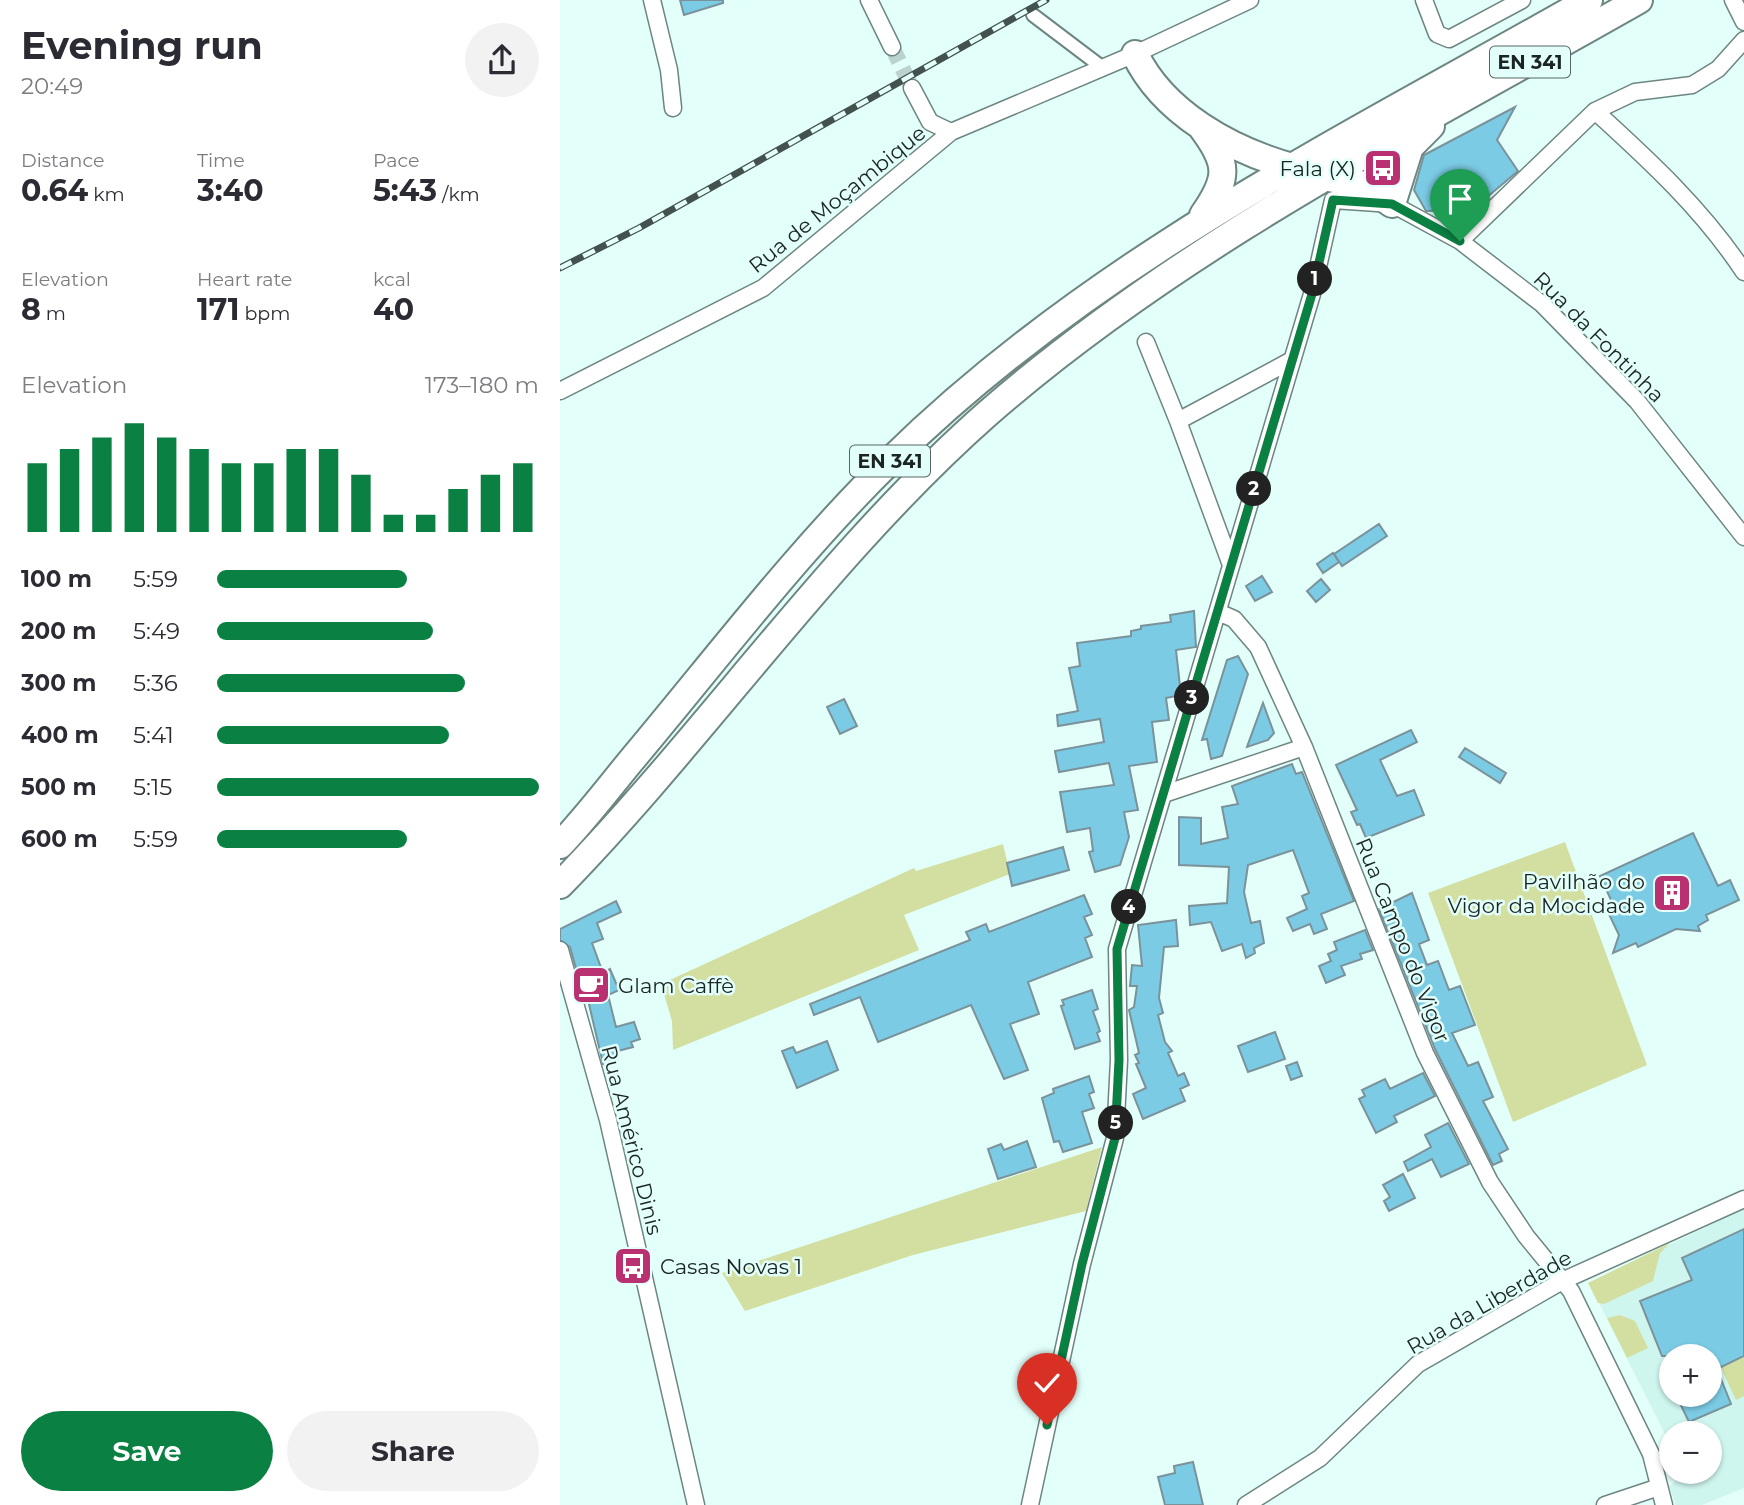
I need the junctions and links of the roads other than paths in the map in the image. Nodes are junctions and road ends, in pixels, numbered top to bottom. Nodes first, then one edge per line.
1 (652, 0) edge
2 (869, 0) edge
3 (1250, 0) edge
4 (1424, 0) edge
5 (1522, 0) edge
6 (1589, 0) edge
7 (1639, 0) edge
8 (1733, 0) edge
9 (1033, 15) dead end
10 (1744, 22) edge
11 (1744, 40) edge
12 (892, 47) tunnel mouth
13 (1135, 54) junction
14 (1103, 68) junction
15 (912, 88) tunnel mouth
16 (673, 108) dead end
17 (1450, 108) junction
18 (1595, 111) junction
19 (1199, 124) junction
20 (951, 132) junction
21 (1292, 167) junction
22 (1324, 177) junction
23 (1392, 204) junction
24 (1199, 220) junction
25 (1460, 241) junction
26 (1744, 272) edge
27 (1146, 342) dead end
28 (1292, 360) junction
29 (560, 391) edge
30 (1178, 421) junction
31 (1744, 537) edge
32 (1231, 565) junction
33 (1218, 612) junction
34 (1304, 747) junction
35 (1164, 794) junction
36 (562, 842) edge
37 (567, 878) edge
38 (560, 950) edge
39 (1744, 1199) edge
40 (1562, 1281) junction
41 (1659, 1487) junction
42 (696, 1505) edge
43 (1030, 1505) edge
44 (1247, 1505) edge
45 (1605, 1505) edge
46 (1664, 1505) edge

1 - 16 street
2 - 12 street
3 - 13 street, Rua de Moçambique
4 - 5 street
6 - 21 highway, EN 341
7 - 17 highway, EN 341
8 - 10 street
9 - 14 street
11 - 18 street
13 - 14 street, Rua de Moçambique
13 - 19 highway
14 - 20 street, Rua de Moçambique
15 - 20 street
17 - 22 highway, EN 341
17 - 23 highway
18 - 25 street
18 - 26 street
19 - 21 highway
19 - 24 highway
20 - 29 street, Rua de Moçambique
21 - 24 highway, EN 341
22 - 23 highway
22 - 37 highway, EN 341
23 - 25 street, Rua da Fontinha
23 - 28 street
24 - 36 highway, EN 341
25 - 31 street, Rua da Fontinha
27 - 30 street
28 - 30 street
28 - 32 street
30 - 32 street
32 - 33 street
33 - 34 street, Rua Campo do Vigor
33 - 35 street
34 - 35 street
34 - 40 street, Rua Campo do Vigor
35 - 43 street
38 - 42 street, Rua Américo Dinis
39 - 40 street, Rua da Liberdade
40 - 41 street, Rua Campo do Vigor
40 - 44 street, Rua da Liberdade
41 - 45 street
41 - 46 street, Rua Campo do Vigor

